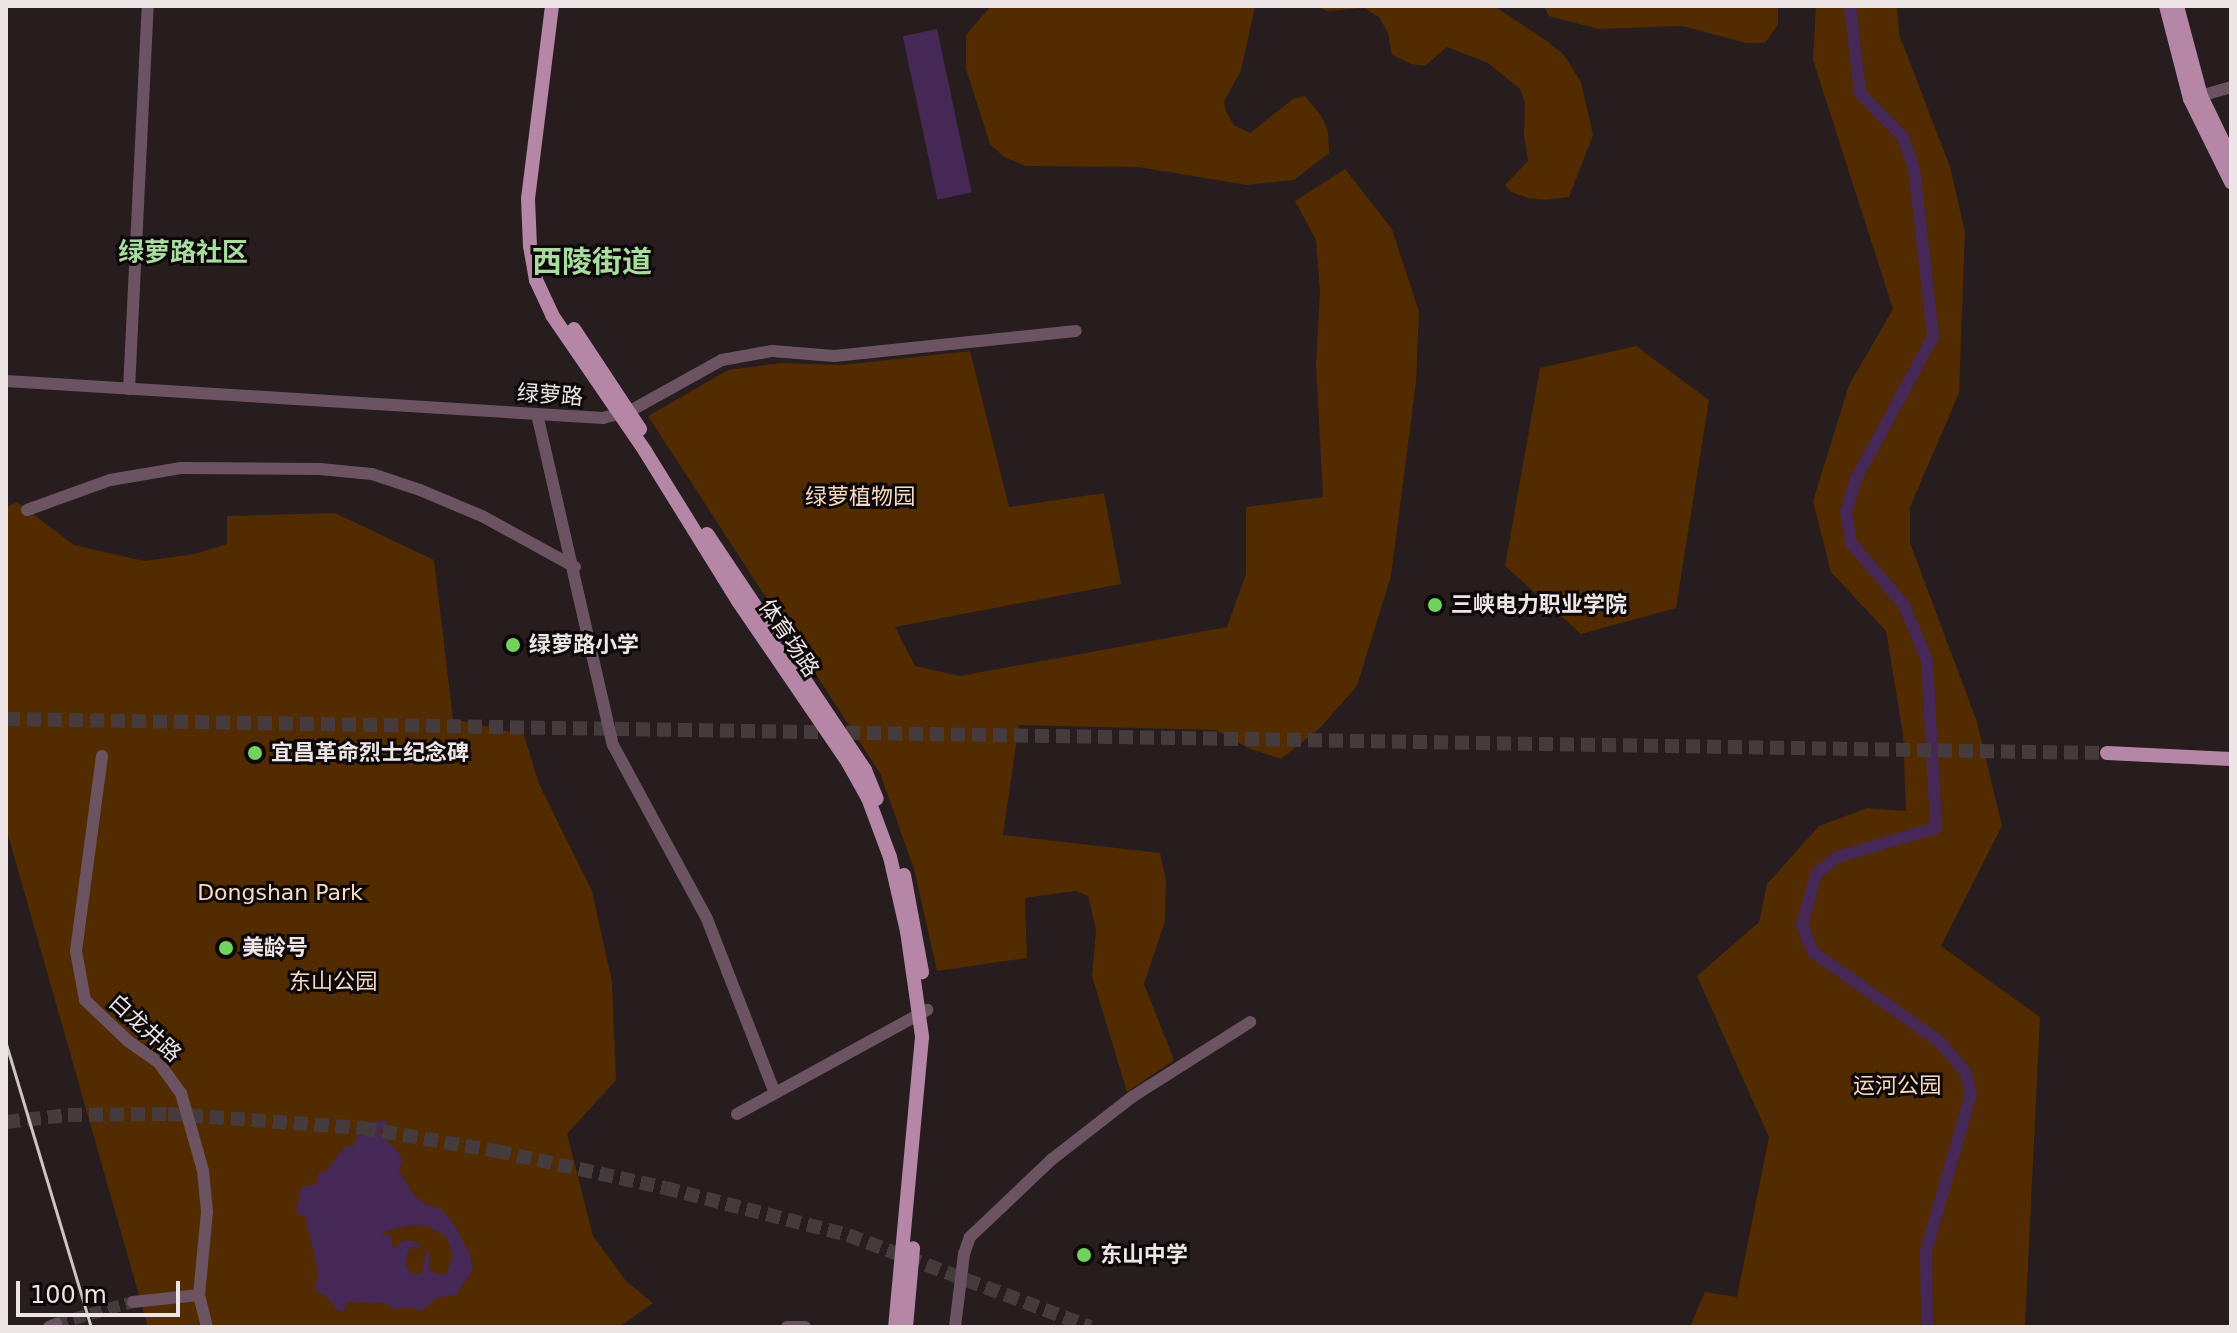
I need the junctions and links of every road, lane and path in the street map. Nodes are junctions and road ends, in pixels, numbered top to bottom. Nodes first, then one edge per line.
1 (148, 6) edge
2 (552, 6) edge
3 (560, 6) edge
4 (2166, 6) edge
5 (2177, 6) edge
6 (2231, 87) edge
7 (2195, 98) junction
8 (2231, 158) edge
9 (2231, 182) edge
10 (1076, 331) dead end
11 (6, 381) edge
12 (129, 389) junction
13 (625, 413) junction
14 (537, 414) junction
15 (27, 510) dead end
16 (575, 567) junction
17 (2107, 753) tunnel mouth
18 (102, 756) dead end
19 (2231, 759) edge
20 (923, 1012) junction
21 (1250, 1022) dead end
22 (775, 1093) junction
23 (737, 1114) dead end
24 (199, 1295) junction
25 (133, 1302) tunnel mouth
26 (207, 1327) edge
27 (787, 1327) edge
28 (805, 1327) edge
29 (895, 1327) edge
30 (906, 1327) edge
31 (955, 1327) edge

1 - 12 street
2 - 13 main road, 体育场路
3 - 13 main road, 体育场路
4 - 7 main road
5 - 7 main road
6 - 7 street
7 - 8 main road
7 - 9 main road
10 - 13 street, 绿萝路
11 - 12 street, 绿萝路
12 - 14 street, 绿萝路
13 - 14 street, 绿萝路
13 - 20 main road, 体育场路
14 - 16 street
15 - 16 street
16 - 22 street
17 - 19 main road
18 - 24 street, 白龙井路
20 - 22 street
20 - 29 main road, 体育场路
20 - 30 main road, 体育场路
21 - 31 street
22 - 23 street
24 - 25 street
24 - 26 street, 白龙井路
27 - 28 street

